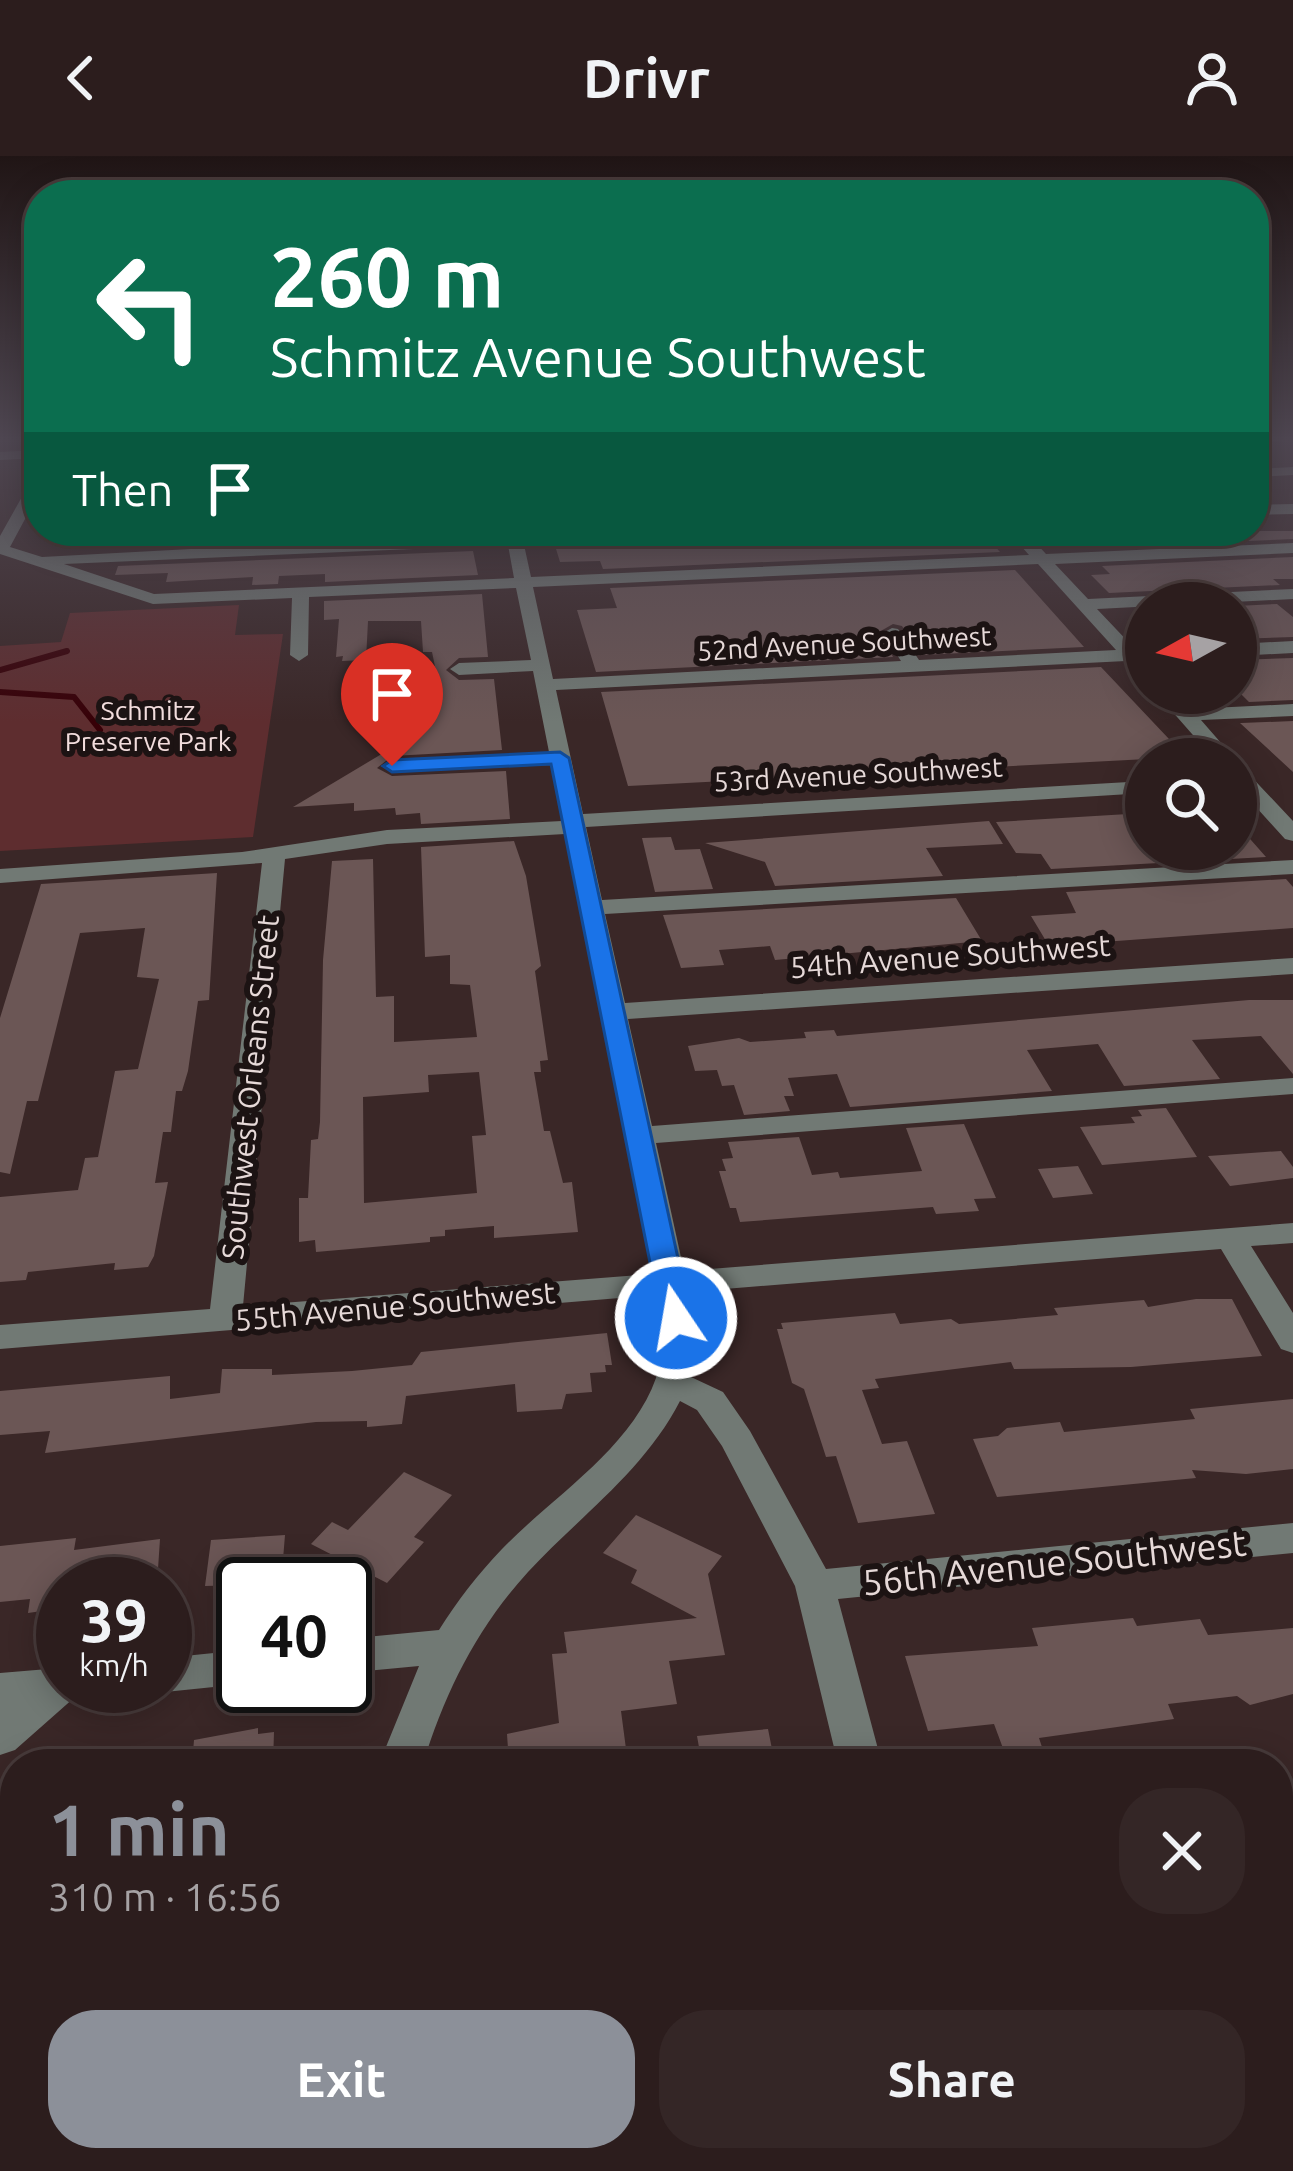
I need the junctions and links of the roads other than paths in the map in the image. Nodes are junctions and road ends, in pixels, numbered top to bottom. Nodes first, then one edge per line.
1 (320, 546) edge
2 (516, 546) edge
3 (1029, 546) edge
4 (1293, 548) edge
5 (1, 549) edge
6 (1042, 560) junction
7 (30, 561) junction
8 (526, 583) junction
9 (301, 592) junction
10 (1293, 595) edge
11 (1084, 604) junction
12 (892, 633) dead end
13 (1125, 643) edge
14 (1293, 647) edge
15 (1257, 649) edge
16 (299, 655) dead end
17 (1125, 656) edge
18 (914, 666) junction
19 (459, 669) dead end
20 (543, 675) junction
21 (1293, 710) edge
22 (1186, 716) joint
23 (1206, 738) edge
24 (560, 758) junction
25 (392, 766) dead end
26 (1125, 788) edge
27 (1257, 797) edge
28 (574, 824) junction
29 (1293, 834) edge
30 (274, 855) junction
31 (1293, 867) edge
32 (0, 875) edge
33 (589, 908) junction
34 (1293, 966) edge
35 (611, 1012) junction
36 (1293, 1086) edge
37 (637, 1136) junction
38 (1293, 1233) edge
39 (1231, 1238) junction
40 (670, 1283) junction
41 (225, 1320) junction
42 (0, 1337) edge
43 (1293, 1341) edge
44 (672, 1382) junction
45 (1293, 1538) edge
46 (814, 1586) junction
47 (447, 1646) junction
48 (372, 1654) edge
49 (36, 1687) edge
50 (0, 1691) edge
51 (36, 1706) edge
52 (0, 1737) edge
53 (406, 1749) edge
54 (856, 1749) edge

1 - 7 street
2 - 8 street
3 - 6 street
4 - 6 street
5 - 7 street
6 - 8 street
6 - 11 street
7 - 9 street
8 - 9 street
8 - 20 street
9 - 16 street
10 - 11 street
11 - 13 street
12 - 18 street
14 - 15 street
17 - 18 street, 52nd Avenue Southwest
18 - 20 street, 52nd Avenue Southwest
19 - 20 street, 52nd Avenue Southwest
20 - 24 street
21 - 22 street
22 - 23 street
24 - 25 street
24 - 28 street
26 - 28 street, 53rd Avenue Southwest
27 - 29 street
28 - 30 street, 53rd Avenue Southwest
28 - 33 street
30 - 32 street, 53rd Avenue Southwest
30 - 41 street, Southwest Orleans Street
31 - 33 street
33 - 35 street
34 - 35 street, 54th Avenue Southwest
35 - 37 street
36 - 37 street
37 - 40 street
38 - 39 street, 55th Avenue Southwest
39 - 40 street, 55th Avenue Southwest
39 - 43 street
40 - 41 street, 55th Avenue Southwest
40 - 44 street
41 - 42 street, 55th Avenue Southwest
44 - 46 street
44 - 47 street
45 - 46 street, 56th Avenue Southwest
46 - 54 street
47 - 48 street
47 - 53 street
49 - 50 street
51 - 52 street

